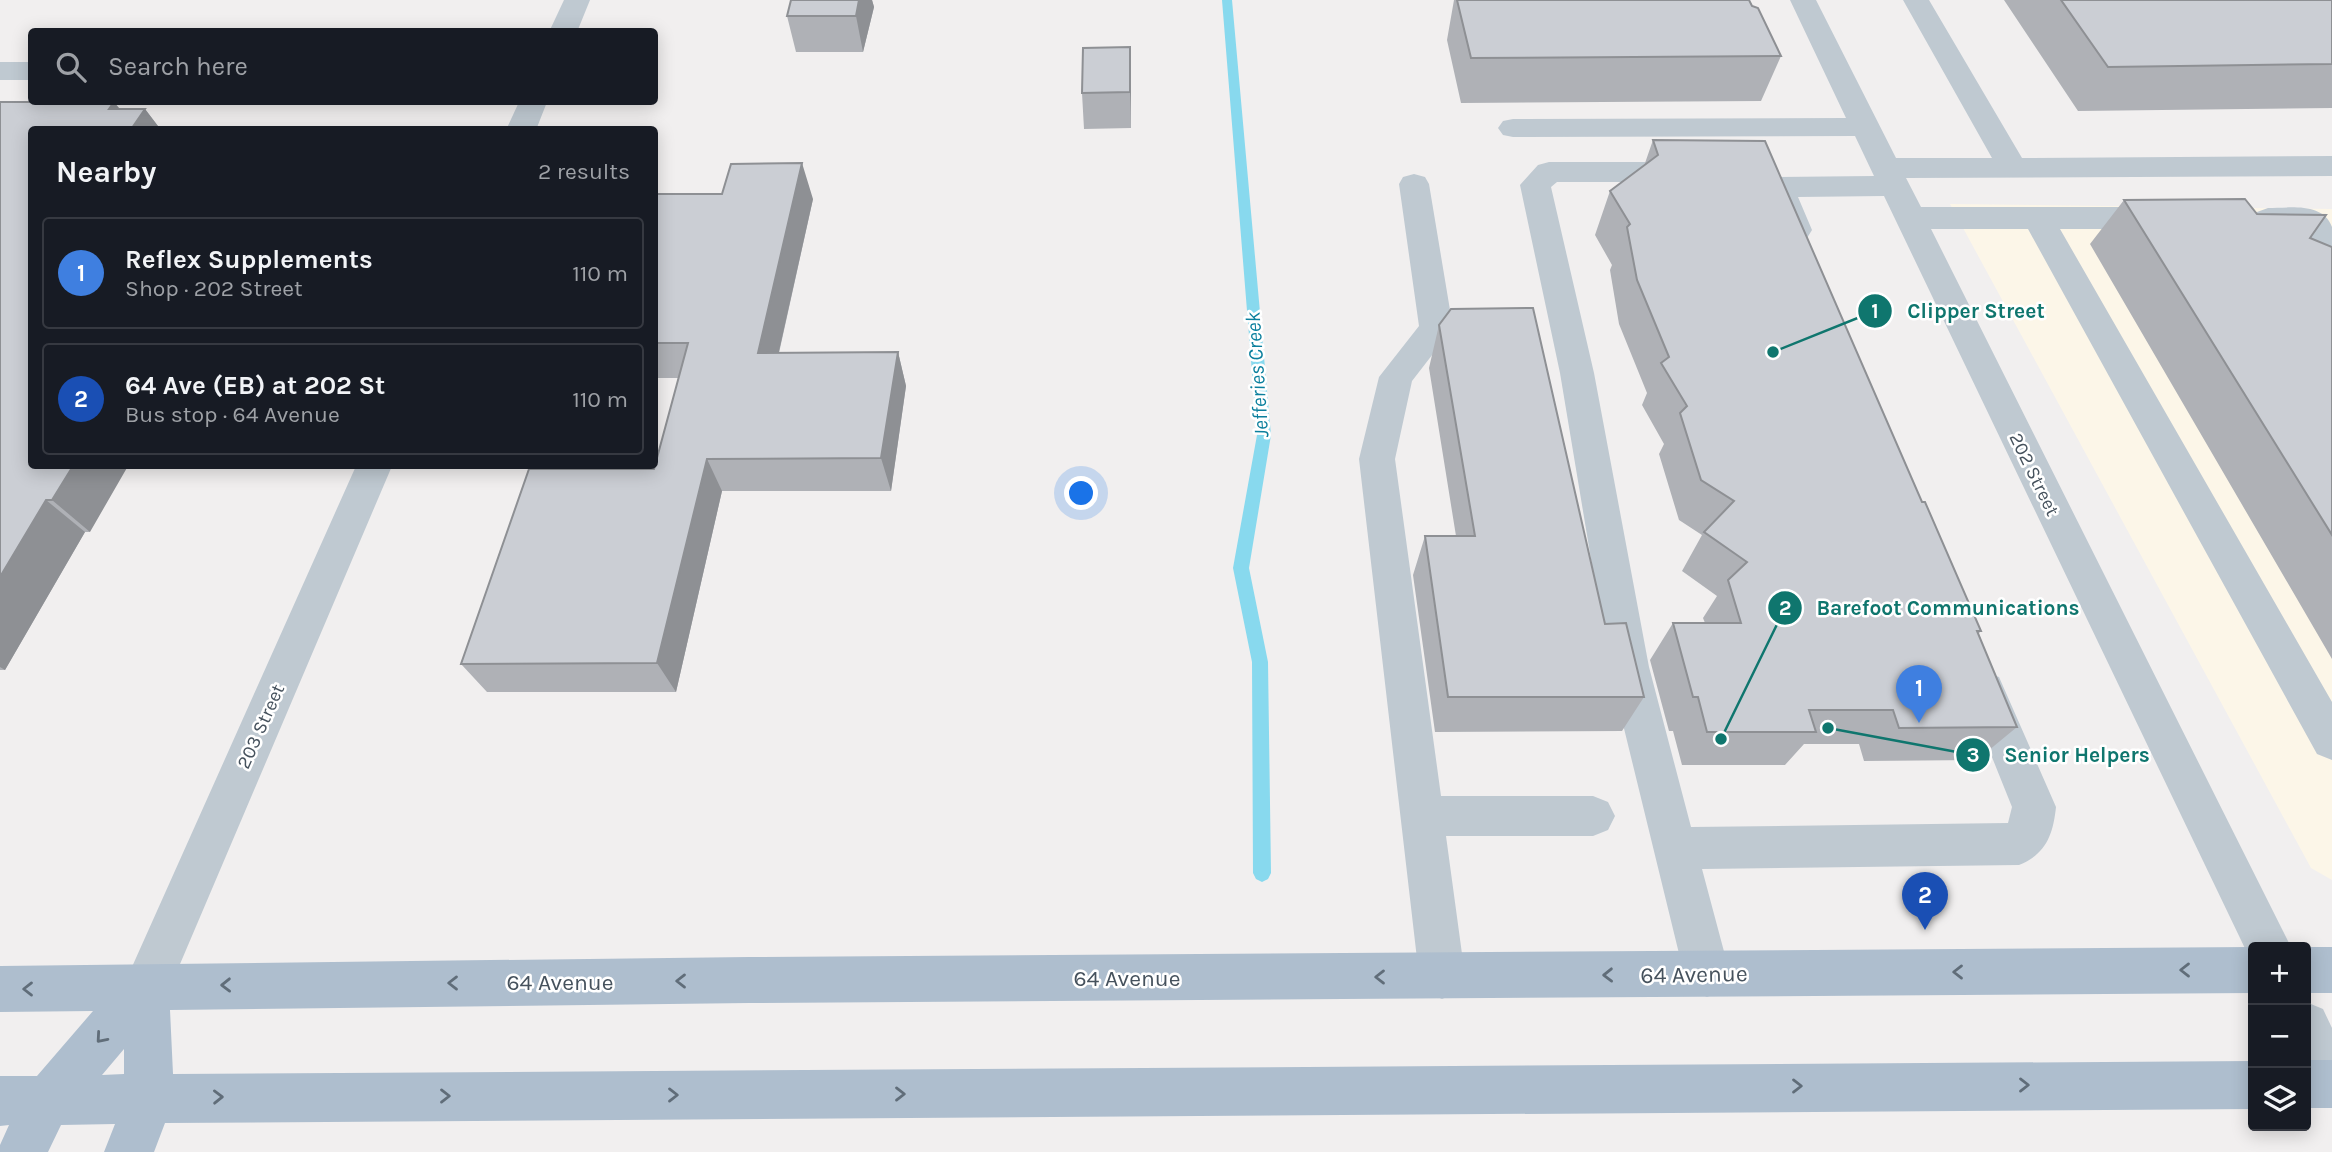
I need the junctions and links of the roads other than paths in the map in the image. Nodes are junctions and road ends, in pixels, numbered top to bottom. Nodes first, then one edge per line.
1 (577, 0) edge
2 (1803, 0) edge
3 (1916, 0) edge
4 (566, 28) edge
5 (0, 71) edge
6 (28, 71) edge
7 (532, 105) edge
8 (523, 126) edge
9 (1865, 127) junction
10 (1513, 128) dead end
11 (2332, 166) edge
12 (2012, 167) junction
13 (1751, 177) junction
14 (1414, 184) dead end
15 (1896, 190) junction
16 (2038, 218) junction
17 (2187, 218) edge
18 (2241, 219) edge
19 (2332, 249) edge
20 (1810, 264) edge
21 (373, 469) edge
22 (1975, 665) edge
23 (2332, 741) edge
24 (1422, 816) junction
25 (1593, 816) dead end
26 (1674, 848) junction
27 (2266, 942) edge
28 (2248, 970) edge
29 (2311, 970) edge
30 (2332, 970) edge
31 (1707, 974) junction
32 (1442, 976) junction
33 (146, 987) junction
34 (0, 989) edge
35 (2311, 1037) edge
36 (2332, 1083) edge
37 (2311, 1084) edge
38 (2248, 1085) edge
39 (149, 1099) junction
40 (24, 1101) edge
41 (22, 1152) edge
42 (128, 1152) edge

1 - 4 street
2 - 9 street, 202 Street
3 - 12 street
5 - 6 street
7 - 8 street
9 - 10 street
9 - 15 street, 202 Street
11 - 12 street
12 - 15 street
13 - 15 street
13 - 20 street
13 - 26 street
14 - 24 street
15 - 16 street
15 - 27 street, 202 Street
16 - 17 street
16 - 23 street
18 - 19 street
21 - 33 street, 203 Street
22 - 26 street
24 - 25 street
24 - 32 street
26 - 31 street
28 -> 31 main road, 64 Avenue
29 - 30 main road
31 -> 32 main road, 64 Avenue
32 -> 33 main road, 64 Avenue
33 -> 34 main road, 64 Avenue
33 - 39 main road, 203 Street
33 -> 40 main road, 203 Street
35 - 36 street
36 - 37 main road
39 -> 38 main road
39 - 40 main road
39 - 42 main road, 203 Street
40 - 41 main road, 203 Street

